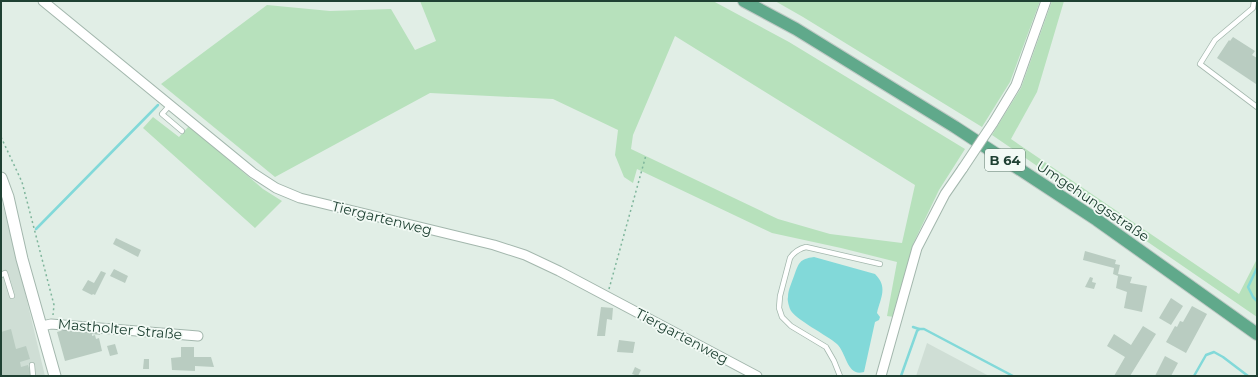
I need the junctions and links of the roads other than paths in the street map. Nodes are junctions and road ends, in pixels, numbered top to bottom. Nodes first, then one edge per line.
1 (43, 1) edge
2 (744, 1) edge
3 (1046, 1) edge
4 (1254, 1) edge
5 (170, 105) junction
6 (1257, 107) edge
7 (182, 131) dead end
8 (1, 178) edge
9 (880, 264) dead end
10 (1, 275) edge
11 (12, 296) dead end
12 (46, 325) junction
13 (1257, 334) edge
14 (198, 336) dead end
15 (32, 365) dead end
16 (33, 376) edge
17 (56, 376) edge
18 (757, 376) edge
19 (840, 376) edge
20 (881, 376) edge

1 - 5 street, Tiergartenweg
2 - 13 main road, Umgehungsstraße / B 64
3 - 20 street, bridge
4 - 6 lane
5 - 7 lane
5 - 18 street, Tiergartenweg
8 - 12 street, Mastholter Straße
9 - 19 lane
10 - 11 lane
12 - 14 street, Mastholter Straße
12 - 17 street, Mastholter Straße
15 - 16 lane

